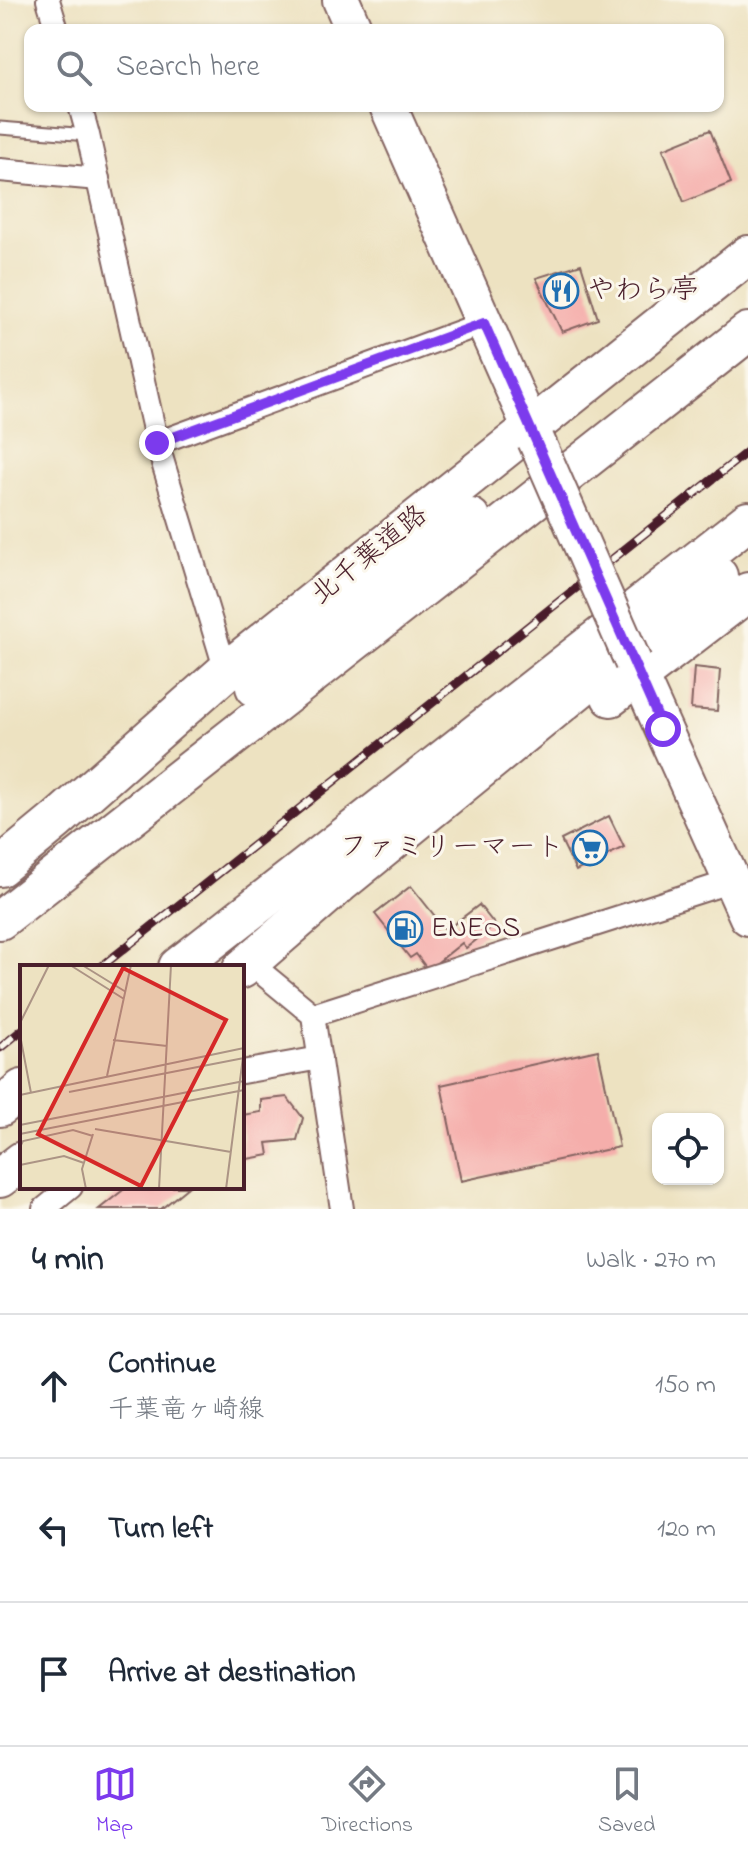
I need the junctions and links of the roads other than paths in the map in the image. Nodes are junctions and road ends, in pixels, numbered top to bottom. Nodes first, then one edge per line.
1 (48, 0) edge
2 (341, 0) edge
3 (55, 24) edge
4 (351, 24) edge
5 (82, 112) edge
6 (391, 112) edge
7 (0, 128) edge
8 (88, 135) junction
9 (0, 170) edge
10 (98, 179) junction
11 (748, 255) edge
12 (748, 322) edge
13 (484, 323) junction
14 (748, 332) edge
15 (533, 434) junction
16 (157, 443) junction
17 (748, 521) edge
18 (748, 551) edge
19 (748, 592) edge
20 (636, 668) junction
21 (226, 671) junction
22 (8, 861) edge
23 (740, 880) edge
24 (748, 917) edge
25 (0, 920) edge
26 (181, 965) edge
27 (249, 977) edge
28 (313, 1015) junction
29 (320, 1058) junction
30 (244, 1072) edge
31 (20, 1091) edge
32 (0, 1107) edge
33 (20, 1163) edge
34 (0, 1178) edge
35 (69, 1189) edge
36 (44, 1209) edge
37 (342, 1209) edge

1 - 3 street
2 - 4 main road
5 - 8 street
6 - 13 main road
7 - 8 lane
8 - 10 street
9 - 10 street
10 - 16 street
11 - 15 highway, 北千葉道路
12 - 22 highway
13 - 15 main road
13 - 16 street
14 - 25 highway, 北千葉道路
15 - 20 main road, bridge
15 - 21 highway, 北千葉道路
16 - 21 street
17 - 26 highway
18 - 27 highway
19 - 20 highway
20 - 23 main road
20 - 27 highway
21 - 22 highway, 北千葉道路
23 - 24 main road
23 - 28 street
27 - 28 street
28 - 29 street
29 - 30 street
29 - 37 street
31 - 32 highway
33 - 34 highway
35 - 36 street

